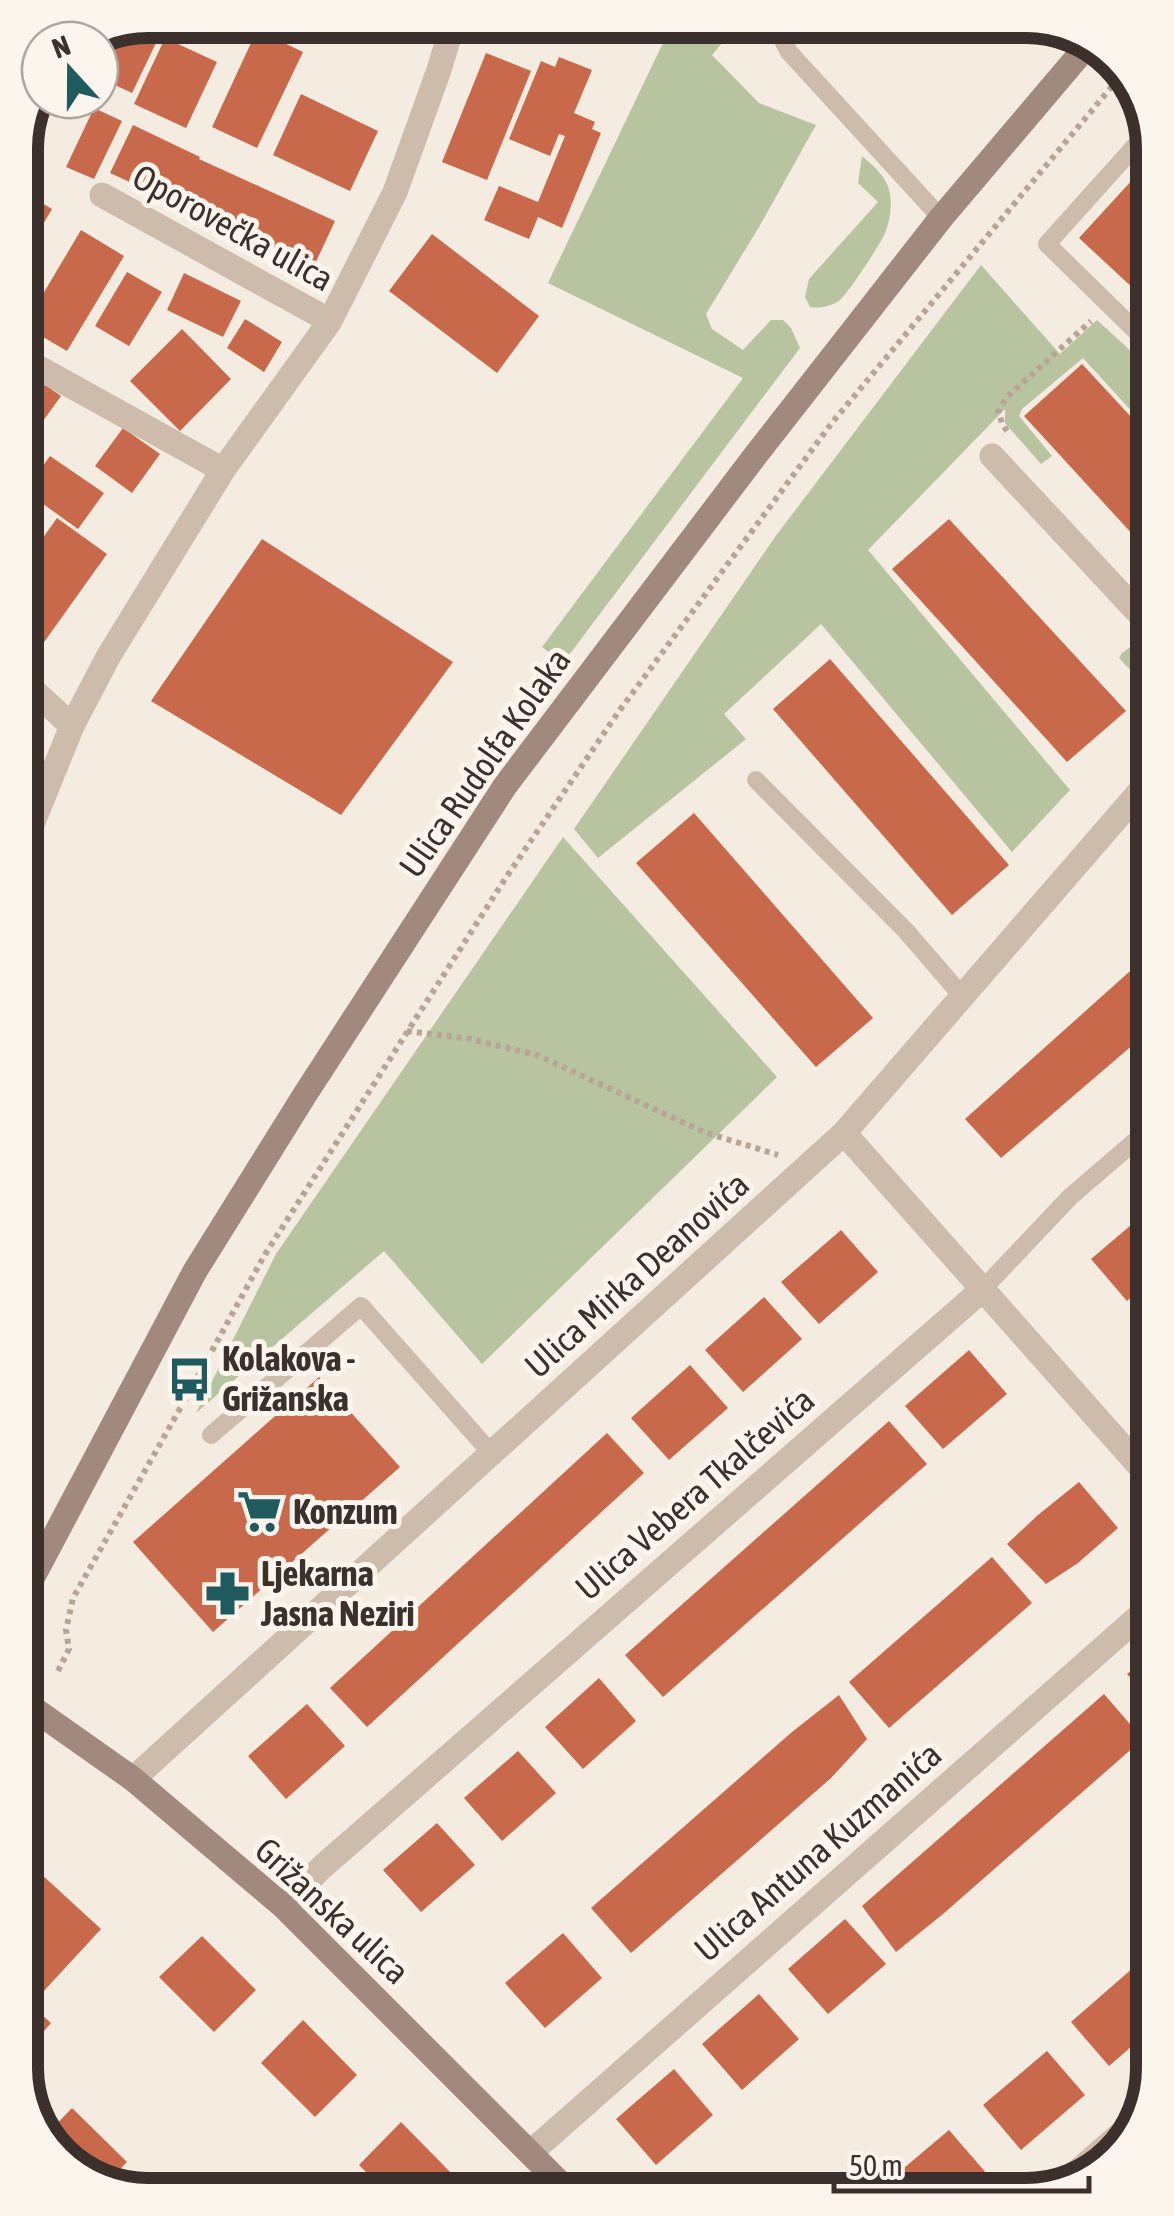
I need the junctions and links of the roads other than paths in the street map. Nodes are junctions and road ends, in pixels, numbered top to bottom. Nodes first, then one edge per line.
1 (449, 38) edge
2 (781, 38) edge
3 (1081, 52) edge
4 (1136, 145) edge
5 (102, 195) dead end
6 (941, 218) junction
7 (330, 321) junction
8 (1136, 331) edge
9 (38, 367) edge
10 (992, 456) dead end
11 (223, 470) junction
12 (1136, 610) edge
13 (38, 695) edge
14 (72, 726) junction
15 (756, 780) dead end
16 (1136, 796) edge
17 (38, 810) edge
18 (963, 997) junction
19 (844, 1133) junction
20 (1136, 1140) edge
21 (982, 1290) junction
22 (211, 1435) dead end
23 (492, 1454) junction
24 (1136, 1462) edge
25 (38, 1567) edge
26 (1136, 1619) edge
27 (38, 1712) edge
28 (133, 1779) junction
29 (283, 1906) junction
30 (530, 2152) junction
31 (555, 2178) edge

1 - 7 street, Oporovečka ulica
2 - 6 lane
3 - 6 main road, Ulica Rudolfa Kolaka
4 - 8 lane
5 - 7 street, Oporovečka ulica
6 - 25 main road, Ulica Rudolfa Kolaka
7 - 11 street, Oporovečka ulica
9 - 11 street
10 - 12 street
11 - 14 street, Oporovečka ulica
13 - 14 street
14 - 17 street, Oporovečka ulica
15 - 18 lane
16 - 18 street, Ulica Mirka Deanovića
18 - 19 street, Ulica Mirka Deanovića
19 - 21 street
19 - 23 street, Ulica Mirka Deanovića
20 - 21 lane, Ulica Vebera Tkalčevića
21 - 24 street
21 - 29 street, Ulica Vebera Tkalčevića
22 - 23 lane
23 - 28 street, Ulica Mirka Deanovića
26 - 30 street, Ulica Antuna Kuzmanića
27 - 28 main road, Grižanska ulica
28 - 29 main road, Grižanska ulica
29 - 30 main road, Grižanska ulica
30 - 31 main road, Grižanska ulica

